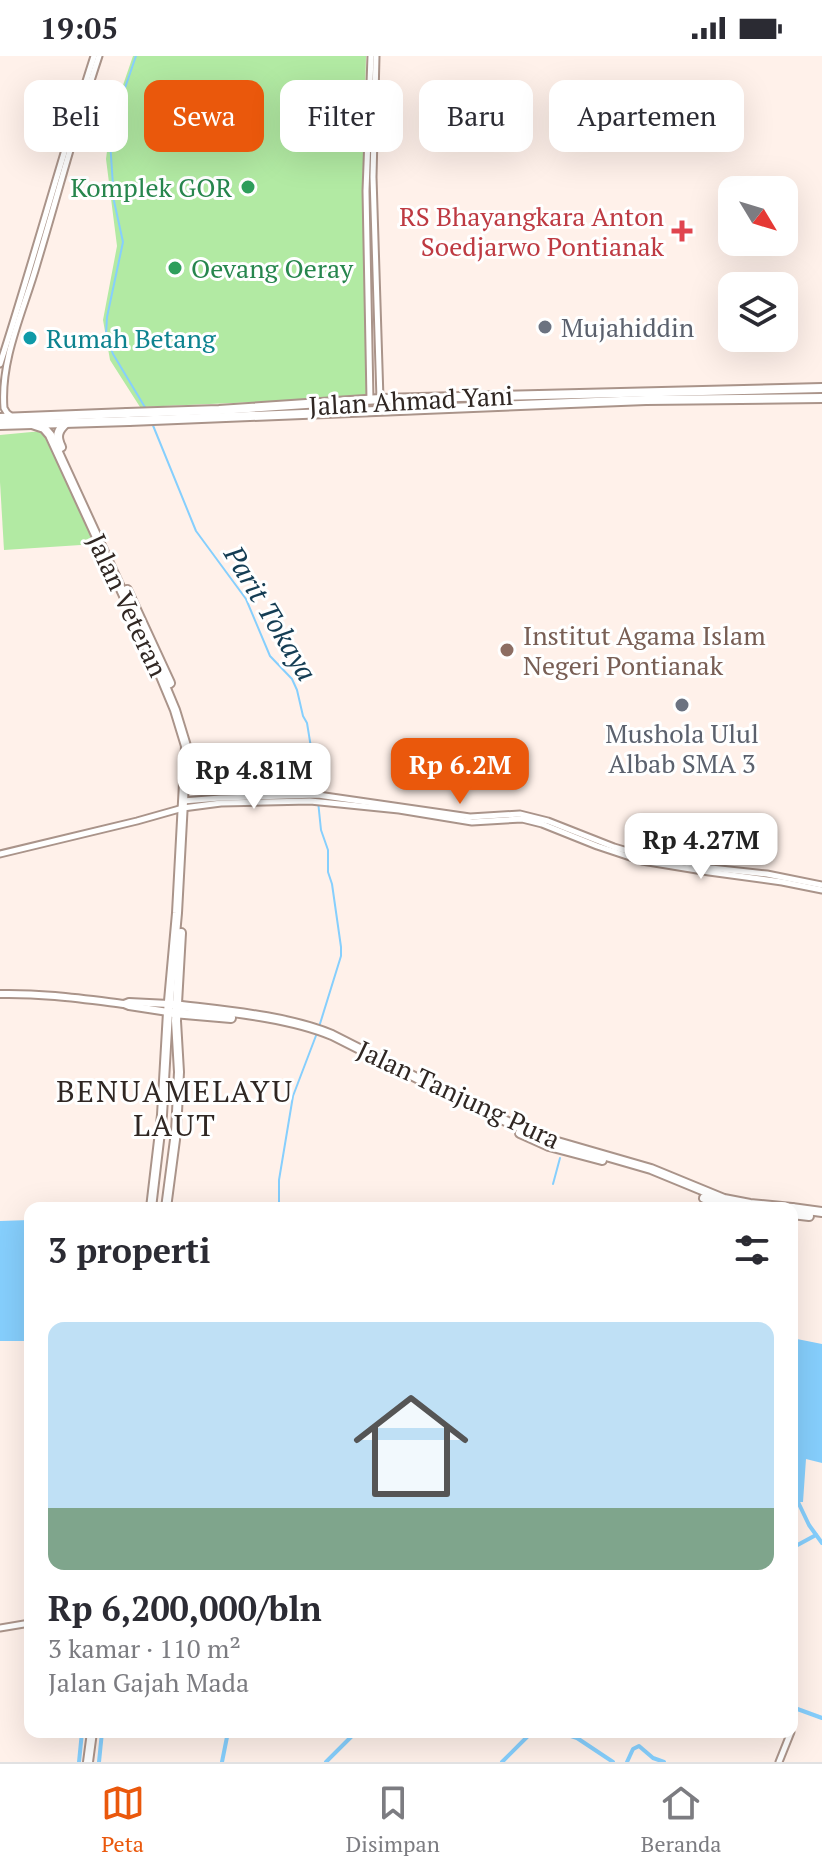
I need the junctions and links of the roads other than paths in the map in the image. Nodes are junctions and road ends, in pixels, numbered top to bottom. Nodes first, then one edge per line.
1 (96, 56) edge
2 (374, 56) edge
3 (2, 368) edge
4 (822, 388) edge
5 (733, 394) junction
6 (822, 398) edge
7 (375, 400) junction
8 (531, 400) junction
9 (302, 410) junction
10 (13, 417) junction
11 (128, 417) junction
12 (0, 418) edge
13 (66, 423) junction
14 (32, 424) junction
15 (0, 425) edge
16 (72, 476) junction
17 (186, 804) junction
18 (0, 854) edge
19 (822, 888) edge
20 (0, 994) edge
21 (173, 1009) junction
22 (601, 1157) junction
23 (152, 1202) edge
24 (167, 1202) edge
25 (716, 1202) edge
26 (742, 1202) edge
27 (798, 1211) edge
28 (822, 1215) edge
29 (24, 1624) edge
30 (0, 1628) edge
31 (89, 1738) edge
32 (788, 1738) edge
33 (87, 1762) edge
34 (779, 1762) edge

1 - 3 street
2 - 7 street
2 - 7 street
3 - 10 street
4 - 5 main road, Jalan Ahmad Yani
5 - 6 main road, Jalan Ahmad Yani
5 - 8 main road, Jalan Ahmad Yani
7 - 8 main road, Jalan Ahmad Yani
7 - 9 main road, Jalan Ahmad Yani
8 - 9 main road, Jalan Ahmad Yani
9 - 11 main road, Jalan Ahmad Yani
10 - 11 main road, Jalan Ahmad Yani
10 - 12 main road, Jalan Ahmad Yani
11 - 13 main road, Jalan Ahmad Yani
13 - 14 main road, Jalan Ahmad Yani
13 - 16 main road, Jalan Veteran
14 - 15 main road, Jalan Ahmad Yani
14 - 16 main road, Jalan Veteran
16 - 17 main road, Jalan Veteran
17 - 18 street
17 - 19 street
17 - 21 main road, Jalan Veteran
20 - 21 main road
21 - 22 main road, Jalan Tanjung Pura
21 - 23 main road
21 - 24 main road
22 - 25 main road, Jalan Tanjung Pura
22 - 26 main road, Jalan Tanjung Pura
27 - 28 main road, Jalan Tanjung Pura
29 - 30 street
31 - 33 main road
32 - 34 street

